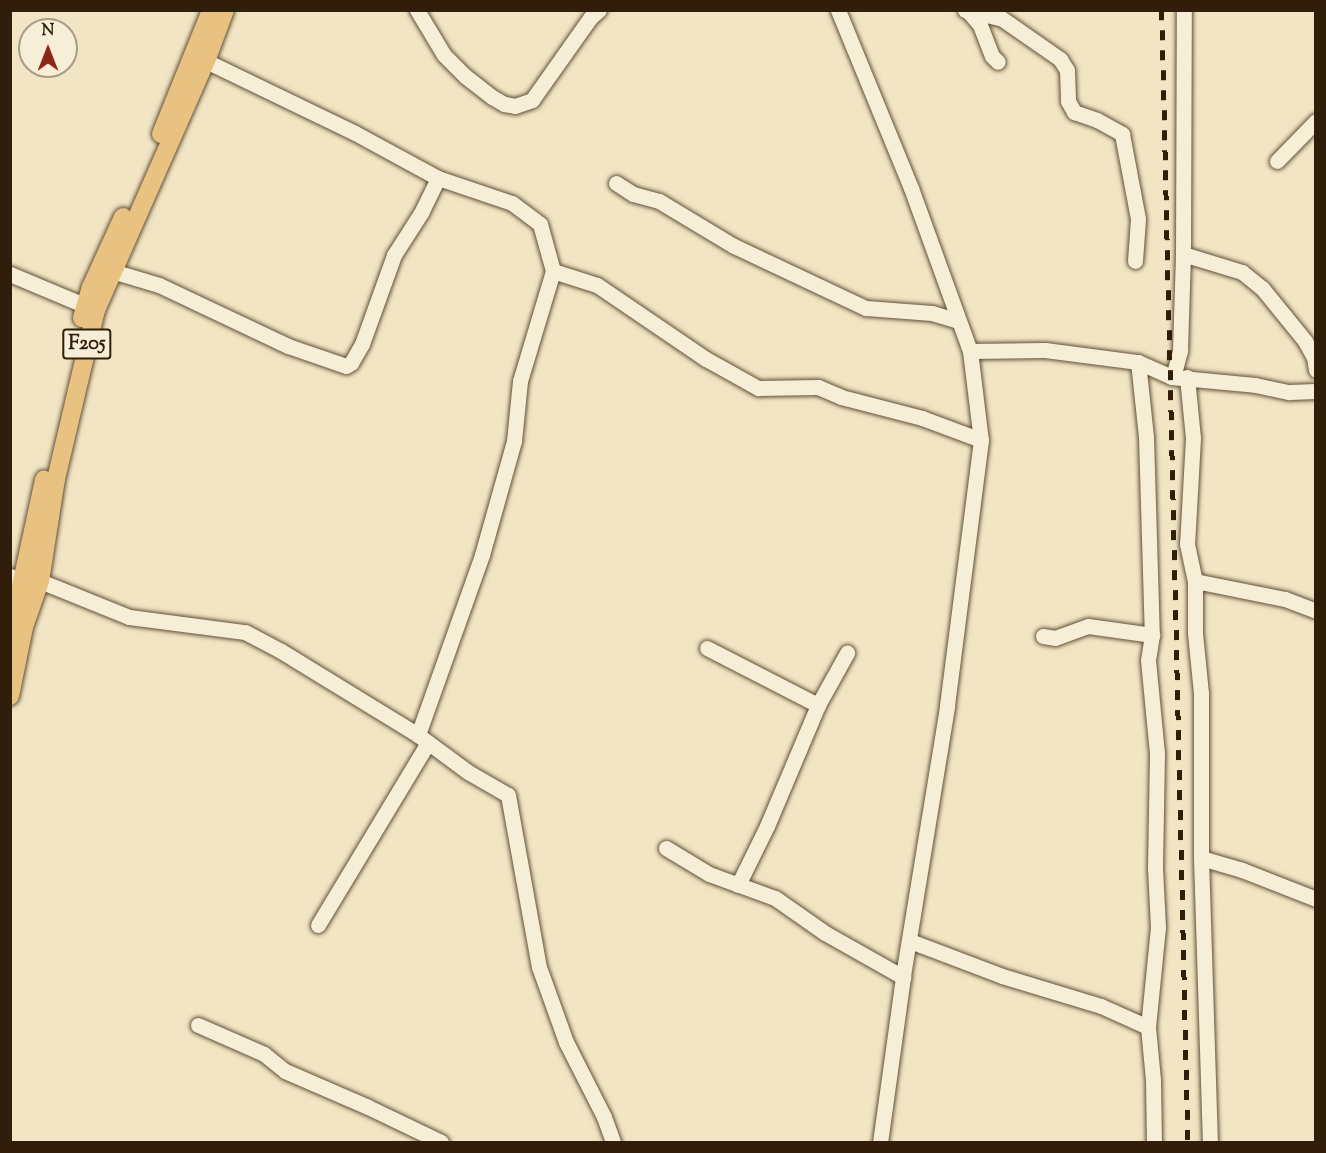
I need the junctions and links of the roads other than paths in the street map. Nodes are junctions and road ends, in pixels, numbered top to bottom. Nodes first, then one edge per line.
1 (211, 10) edge
2 (225, 10) edge
3 (417, 10) edge
4 (599, 10) edge
5 (838, 10) edge
6 (1184, 10) edge
7 (966, 11) edge
8 (206, 61) junction
9 (998, 62) dead end
10 (1316, 121) edge
11 (1277, 161) dead end
12 (438, 178) junction
13 (616, 183) dead end
14 (1183, 254) junction
15 (1135, 261) dead end
16 (112, 271) junction
17 (553, 271) junction
18 (10, 274) edge
19 (86, 306) junction
20 (958, 321) junction
21 (970, 351) junction
22 (1138, 362) junction
23 (1316, 370) edge
24 (1180, 377) junction
25 (1316, 391) edge
26 (981, 440) junction
27 (24, 579) edge
28 (1195, 581) junction
29 (1316, 611) edge
30 (1152, 635) junction
31 (1043, 636) dead end
32 (10, 637) edge
33 (707, 648) dead end
34 (847, 653) dead end
35 (10, 696) edge
36 (818, 705) junction
37 (423, 739) junction
38 (666, 848) dead end
39 (1201, 858) junction
40 (738, 885) junction
41 (1316, 899) edge
42 (318, 925) dead end
43 (910, 941) junction
44 (903, 977) junction
45 (198, 1025) dead end
46 (1148, 1027) junction
47 (441, 1143) edge
48 (614, 1143) edge
49 (880, 1143) edge
50 (1154, 1143) edge
51 (1210, 1143) edge

1 - 19 main road, F205
2 - 8 main road, F205
3 - 4 street
5 - 20 street
6 - 14 street
7 - 9 street
7 - 15 street
8 - 12 street
8 - 16 main road, F205
10 - 11 street
12 - 16 street
12 - 17 street
13 - 20 street
14 - 23 street
14 - 24 street
16 - 27 main road, F205
17 - 26 street
17 - 37 street
18 - 19 street
19 - 27 main road, F205
20 - 21 street
21 - 22 street
21 - 26 street
22 - 24 street
22 - 30 street
24 - 25 street
24 - 28 street
26 - 43 street
27 - 32 main road, F205
27 - 35 main road, F205
27 - 37 street
28 - 29 street
28 - 39 street
30 - 31 street
30 - 46 street
33 - 36 street
34 - 36 street
36 - 40 street
37 - 42 street
37 - 48 street
38 - 40 street
39 - 41 street
39 - 51 street
40 - 44 street
43 - 44 street
43 - 46 street
44 - 49 street
45 - 47 street
46 - 50 street

